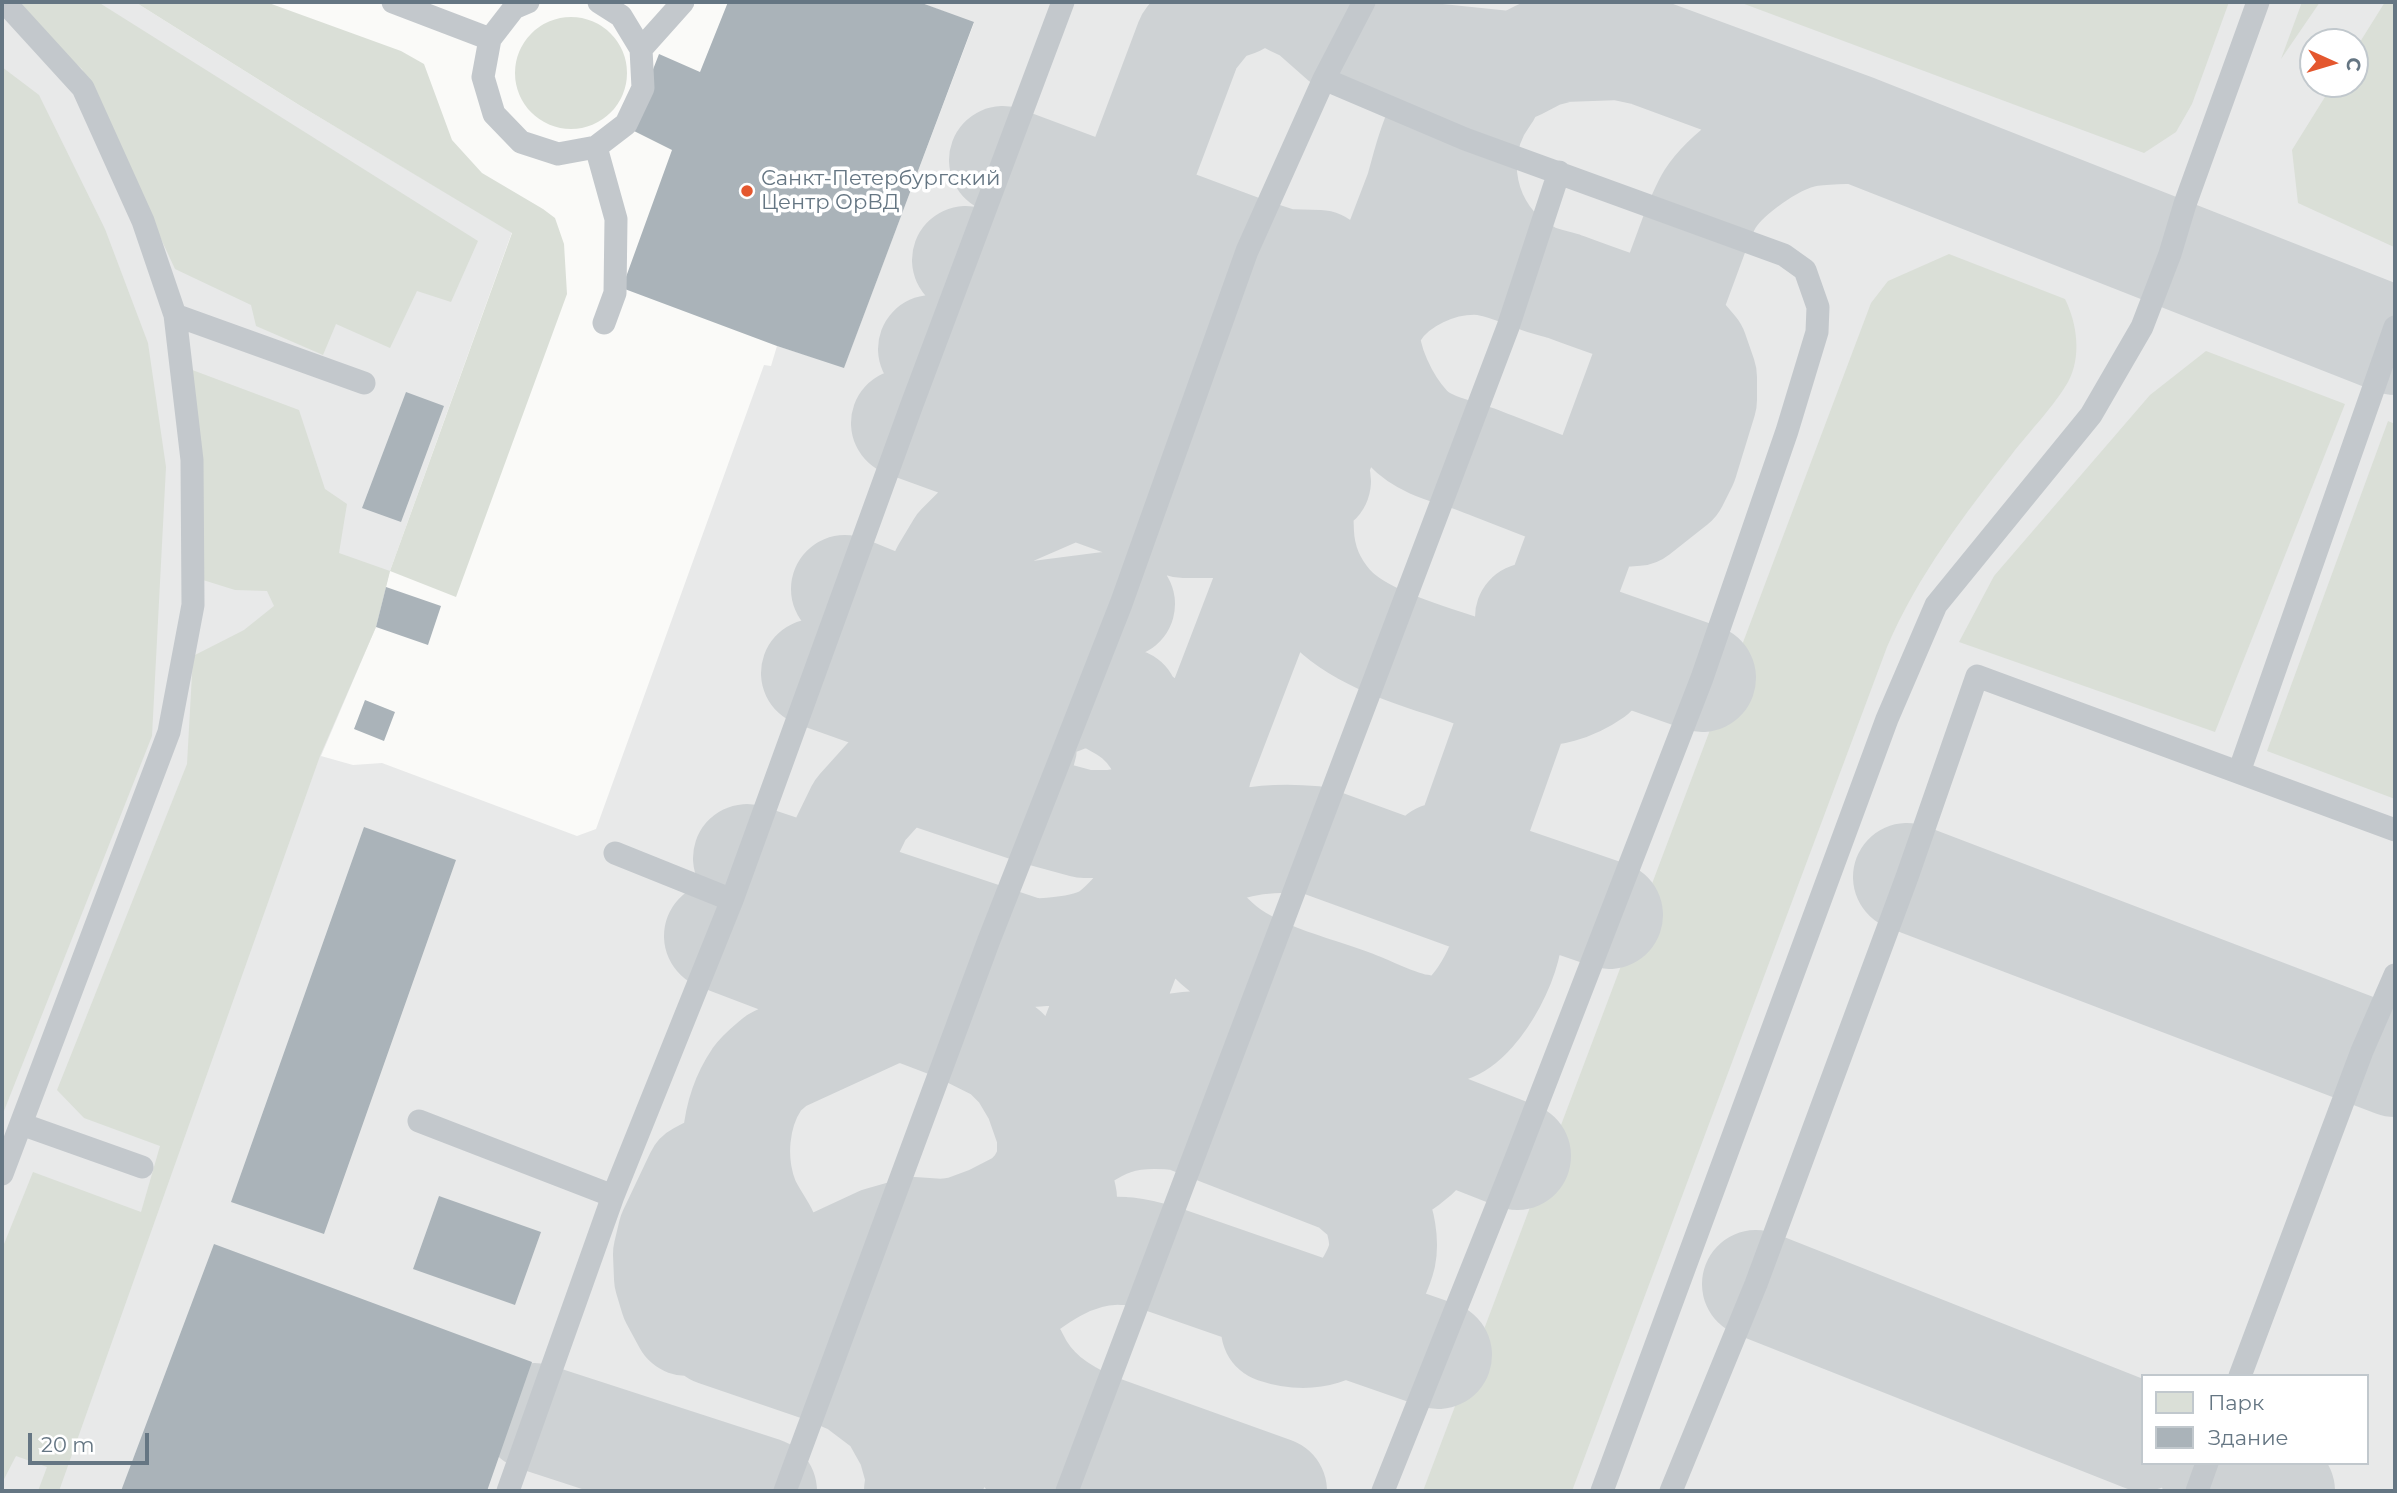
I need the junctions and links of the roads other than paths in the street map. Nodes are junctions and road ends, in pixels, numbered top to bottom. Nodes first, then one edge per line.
1 (393, 2) edge
2 (528, 2) edge
3 (599, 2) edge
4 (683, 2) edge
5 (1063, 2) edge
6 (1364, 2) edge
7 (2258, 2) edge
8 (2, 4) edge
9 (490, 38) junction
10 (641, 49) junction
11 (1324, 79) junction
12 (596, 147) junction
13 (1559, 172) junction
14 (175, 315) junction
15 (604, 323) dead end
16 (2395, 327) edge
17 (364, 383) dead end
18 (2239, 772) junction
19 (2395, 830) edge
20 (615, 853) dead end
21 (732, 900) junction
22 (2395, 975) edge
23 (419, 1121) dead end
24 (21, 1124) junction
25 (142, 1167) dead end
26 (2, 1174) edge
27 (613, 1196) junction
28 (2241, 1374) edge
29 (2206, 1465) edge
30 (508, 1491) edge
31 (785, 1491) edge
32 (1067, 1491) edge
33 (1383, 1491) edge
34 (1602, 1491) edge
35 (1671, 1491) edge
36 (2197, 1491) edge

1 - 9 lane
2 - 9 lane
3 - 10 lane
4 - 10 lane
5 - 21 lane
6 - 11 lane
7 - 34 lane
8 - 14 lane
9 - 12 lane
10 - 12 lane
11 - 13 lane
11 - 31 lane
12 - 15 lane
13 - 32 lane
13 - 33 lane
14 - 17 lane
14 - 24 lane
16 - 18 lane
18 - 19 lane
18 - 35 lane
20 - 21 lane
21 - 27 lane
22 - 28 lane
23 - 27 lane
24 - 25 lane
24 - 26 lane
27 - 30 lane
29 - 36 lane

